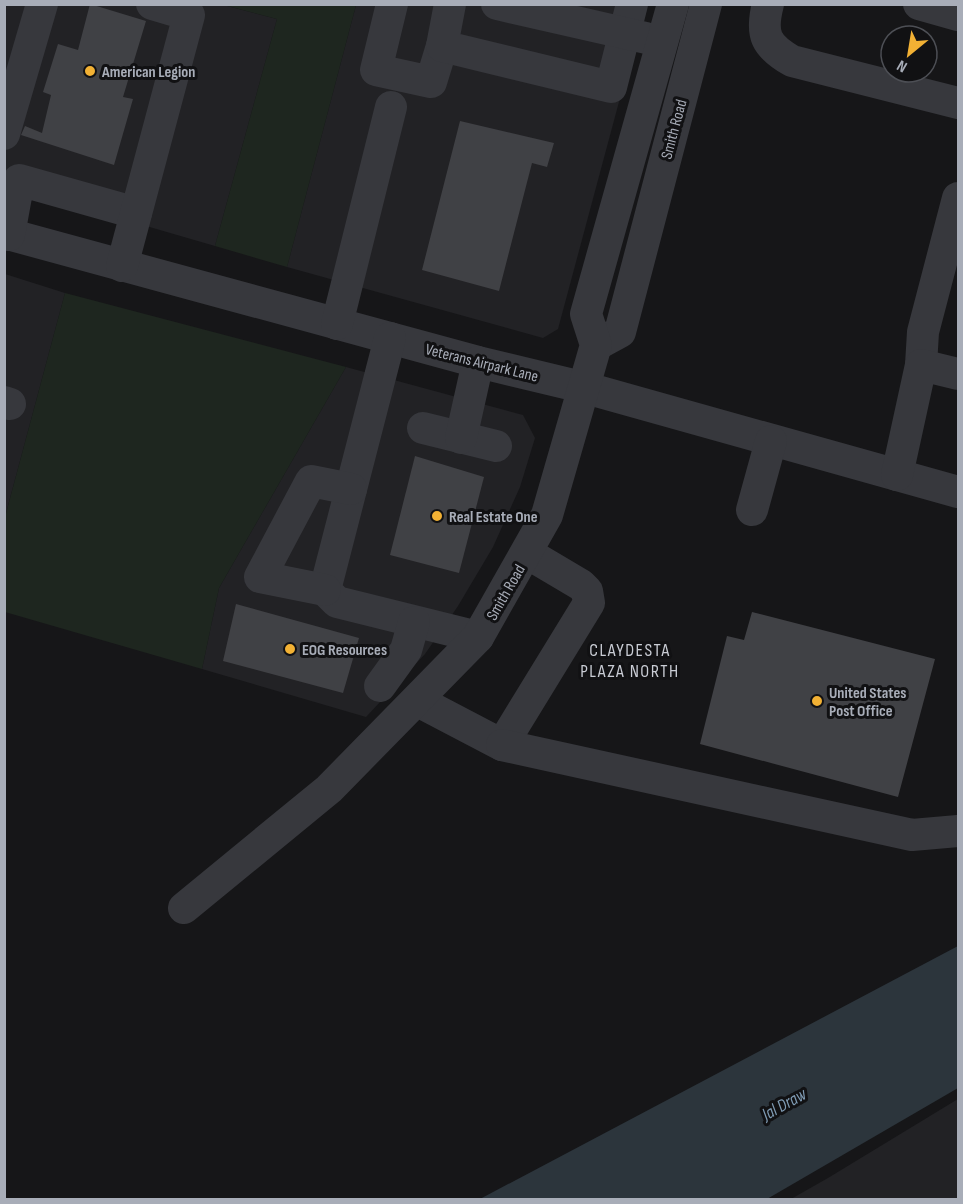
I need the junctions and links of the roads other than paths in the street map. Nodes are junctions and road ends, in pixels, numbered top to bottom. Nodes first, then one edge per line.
1 (42, 4) edge
2 (152, 4) edge
3 (392, 4) edge
4 (450, 4) edge
5 (497, 4) edge
6 (673, 4) edge
7 (706, 4) edge
8 (768, 4) edge
9 (920, 4) edge
10 (958, 15) edge
11 (629, 19) edge
12 (663, 43) junction
13 (442, 46) junction
14 (694, 51) junction
15 (958, 103) edge
16 (392, 107) dead end
17 (4, 134) edge
18 (12, 170) edge
19 (958, 198) edge
20 (136, 213) junction
21 (7, 234) edge
22 (122, 266) junction
23 (337, 324) junction
24 (390, 338) junction
25 (596, 345) junction
26 (478, 362) junction
27 (921, 365) junction
28 (958, 374) edge
29 (586, 388) junction
30 (423, 428) dead end
31 (461, 438) junction
32 (771, 441) junction
33 (496, 446) dead end
34 (897, 475) junction
35 (351, 489) junction
36 (958, 492) edge
37 (752, 510) dead end
38 (527, 553) junction
39 (325, 590) junction
40 (414, 622) junction
41 (478, 637) junction
42 (380, 686) dead end
43 (418, 701) junction
44 (501, 745) junction
45 (958, 831) edge
46 (184, 908) dead end

1 - 17 street
2 - 20 street
3 - 13 street
4 - 13 street
5 - 11 street
6 - 12 street, Smith Road
7 - 14 street, Smith Road
8 - 15 street
9 - 10 street
11 - 12 street
11 - 13 street
12 - 14 street
12 - 25 street, Smith Road
14 - 25 street, Smith Road
16 - 23 street
18 - 20 street
18 - 21 street
19 - 27 street
20 - 22 street
21 - 22 street, Veterans Airpark Lane
22 - 23 street, Veterans Airpark Lane
23 - 24 street, Veterans Airpark Lane
24 - 26 street, Veterans Airpark Lane
24 - 35 street
25 - 29 street, Smith Road
26 - 29 street, Veterans Airpark Lane
26 - 31 street
27 - 28 street
27 - 34 street
29 - 32 street, Veterans Airpark Lane
29 - 38 street, Smith Road
30 - 31 street
31 - 33 street
32 - 34 street, Veterans Airpark Lane
32 - 37 street
34 - 36 street, Veterans Airpark Lane
35 - 39 street
35 - 39 street
38 - 41 street, Smith Road
38 - 44 street
39 - 40 street
40 - 41 street
40 - 42 street
41 - 43 street, Smith Road
43 - 44 street
43 - 46 street, Smith Road
44 - 45 street

